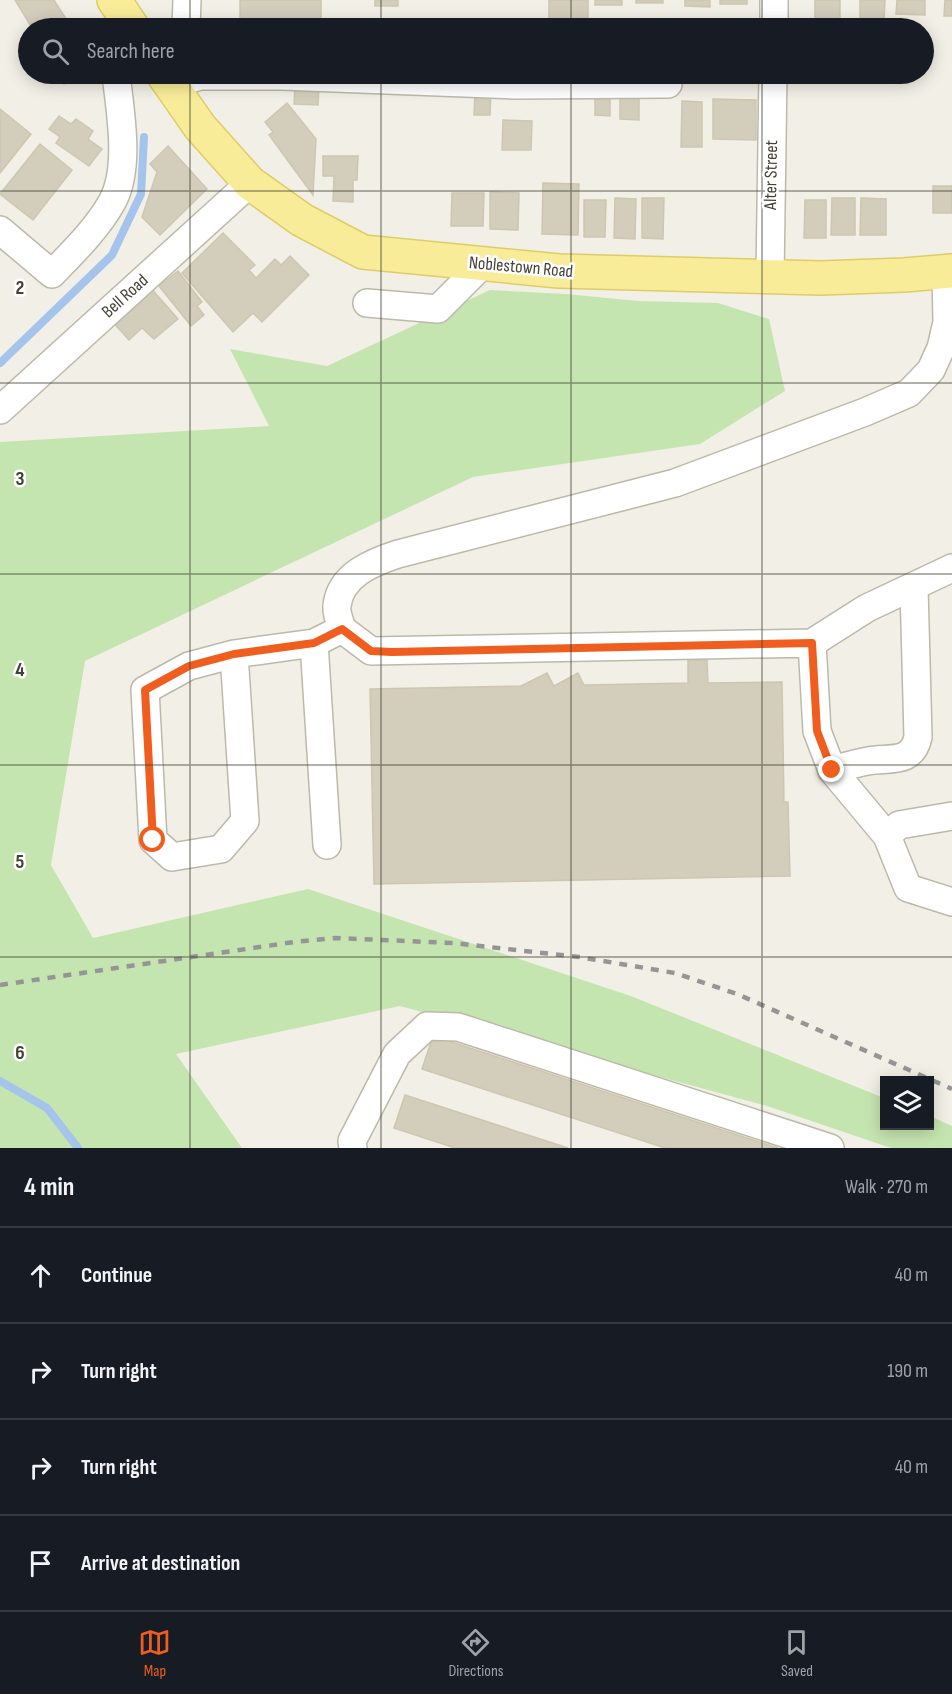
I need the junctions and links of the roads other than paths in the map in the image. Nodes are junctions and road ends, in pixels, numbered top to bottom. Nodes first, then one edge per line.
1 (109, 0) edge
2 (114, 0) edge
3 (187, 0) edge
4 (774, 0) edge
5 (111, 18) edge
6 (126, 18) edge
7 (186, 18) edge
8 (774, 18) edge
9 (117, 84) edge
10 (180, 84) edge
11 (488, 84) edge
12 (668, 84) dead end
13 (773, 84) edge
14 (250, 183) junction
15 (0, 230) edge
16 (483, 264) junction
17 (949, 271) edge
18 (770, 276) junction
19 (368, 303) dead end
20 (0, 410) edge
21 (952, 568) edge
22 (914, 587) junction
23 (342, 629) junction
24 (314, 643) junction
25 (812, 643) junction
26 (234, 654) junction
27 (832, 770) junction
28 (952, 816) edge
29 (887, 836) junction
30 (327, 845) dead end
31 (952, 902) edge
32 (353, 1148) edge
33 (830, 1148) edge

1 - 5 street
2 - 6 main road
3 - 7 street
4 - 8 street
9 - 15 street
10 - 14 main road, Noblestown Road
11 - 12 street
13 - 18 street, Alter Street
14 - 16 main road, Noblestown Road
14 - 20 street, Bell Road
16 - 18 main road, Noblestown Road
16 - 19 street
17 - 18 main road, Noblestown Road
17 - 23 street
21 - 22 street
22 - 25 street
22 - 27 street
23 - 24 street
23 - 25 street
24 - 26 street
24 - 30 street
25 - 27 street
26 - 26 street
27 - 29 street
28 - 29 street
29 - 31 street
32 - 33 street

